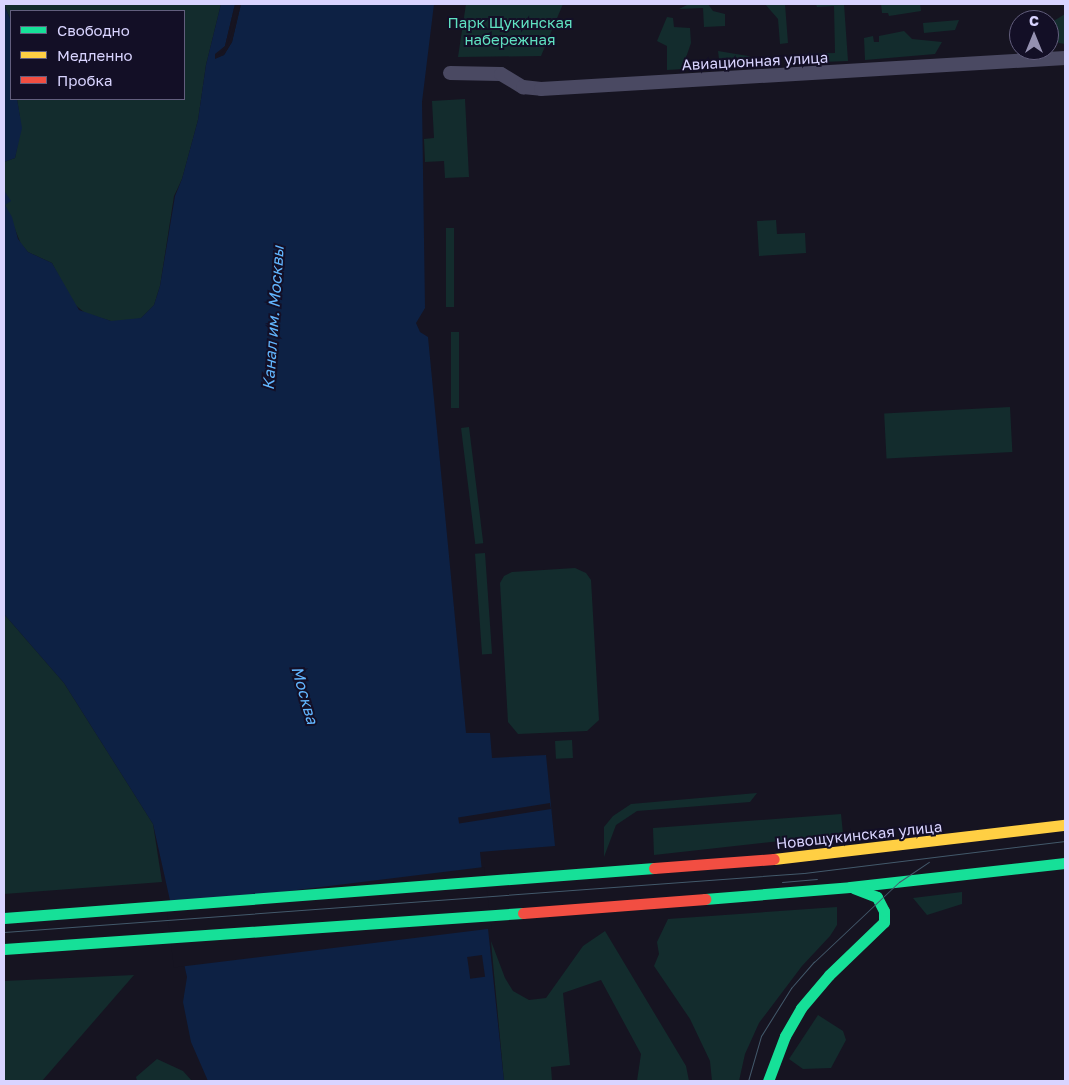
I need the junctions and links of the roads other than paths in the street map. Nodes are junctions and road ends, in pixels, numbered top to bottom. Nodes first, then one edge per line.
1 (1065, 58) edge
2 (450, 73) dead end
3 (1065, 825) edge
4 (1065, 862) edge
5 (850, 887) junction
6 (4, 918) edge
7 (4, 949) edge
8 (768, 1081) edge

1 - 2 street, Авиационная улица
3 - 6 main road, Новощукинская улица
4 - 5 main road
5 - 7 main road
5 - 8 main road

